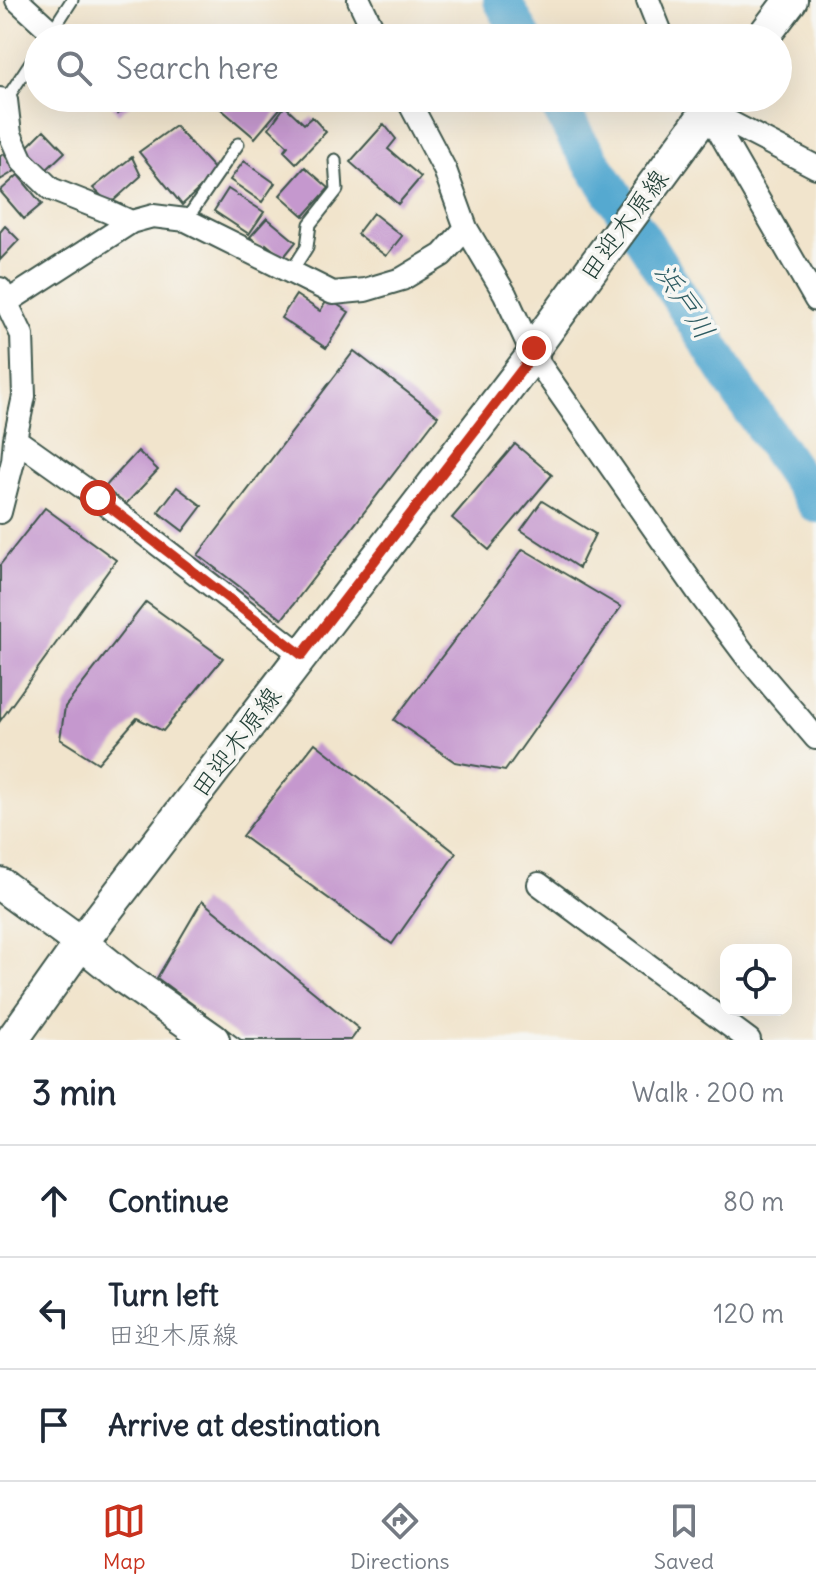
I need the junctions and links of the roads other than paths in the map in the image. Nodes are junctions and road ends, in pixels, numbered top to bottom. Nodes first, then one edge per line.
1 (17, 0) edge
2 (72, 0) edge
3 (359, 0) edge
4 (648, 0) edge
5 (791, 0) edge
6 (40, 24) edge
7 (57, 24) edge
8 (370, 24) edge
9 (657, 24) edge
10 (773, 24) edge
11 (24, 71) edge
12 (3, 100) edge
13 (414, 112) edge
14 (701, 112) edge
15 (713, 112) edge
16 (725, 112) edge
17 (238, 144) dead end
18 (335, 160) dead end
19 (816, 167) edge
20 (186, 220) junction
21 (131, 222) junction
22 (466, 228) junction
23 (291, 272) junction
24 (4, 296) edge
25 (816, 300) edge
26 (534, 352) junction
27 (15, 439) junction
28 (0, 512) edge
29 (302, 655) junction
30 (816, 738) edge
31 (0, 884) edge
32 (539, 884) dead end
33 (81, 943) junction
34 (12, 1040) edge
35 (213, 1040) edge
36 (749, 1040) edge

1 - 6 street
2 - 7 lane
3 - 8 street
4 - 9 street
5 - 10 main road
11 - 12 lane
12 - 21 street
13 - 22 street
14 - 26 main road, 田迎木原線
15 - 25 street
16 - 19 street
17 - 20 lane
18 - 23 lane
20 - 21 street
20 - 23 street
21 - 24 street
22 - 23 street
22 - 26 street
24 - 27 street
26 - 29 main road, 田迎木原線
26 - 30 street
27 - 28 street
27 - 29 street
29 - 33 main road, 田迎木原線
31 - 33 main road
32 - 36 street
33 - 34 main road, 田迎木原線
33 - 35 main road

